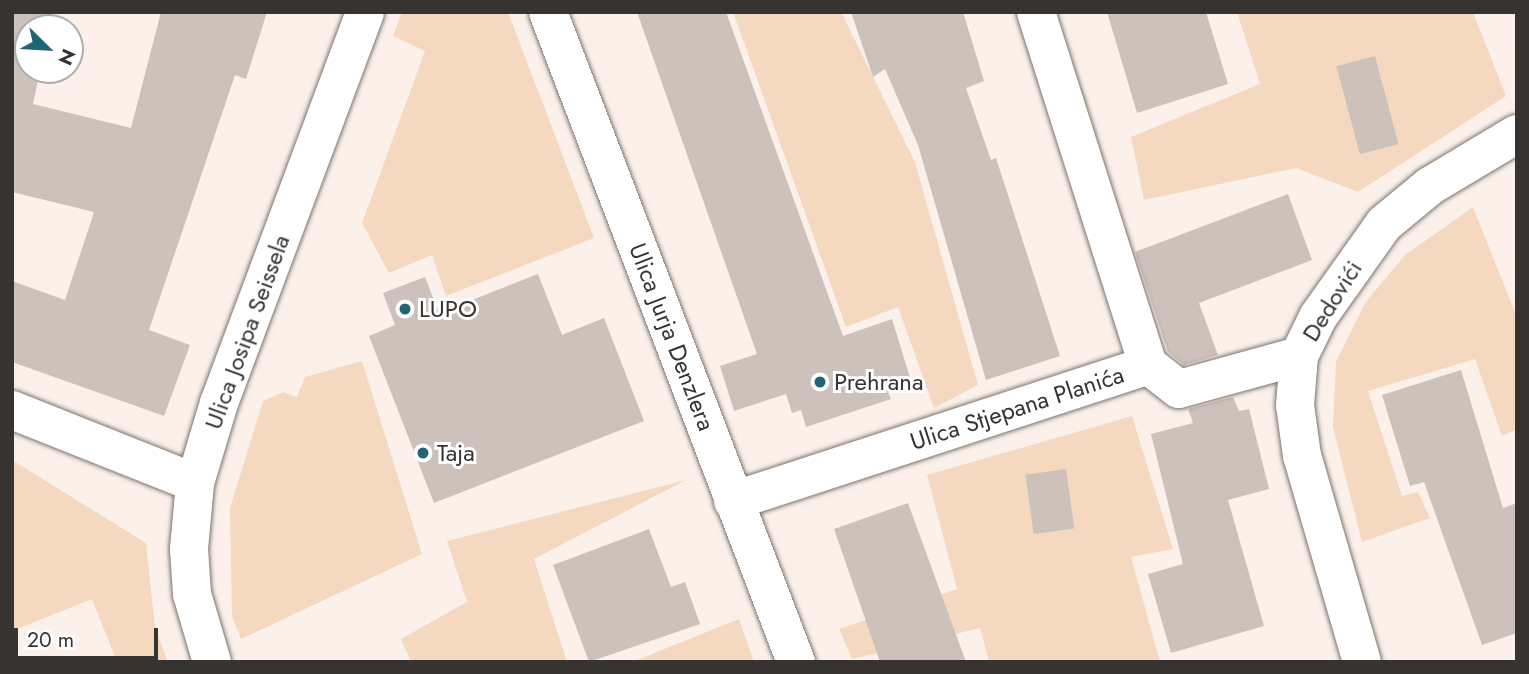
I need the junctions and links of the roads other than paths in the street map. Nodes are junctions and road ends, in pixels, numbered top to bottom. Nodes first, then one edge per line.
1 (365, 12) edge
2 (548, 12) edge
3 (1036, 12) edge
4 (1517, 134) edge
5 (1299, 356) junction
6 (1148, 365) junction
7 (12, 410) edge
8 (195, 483) junction
9 (733, 501) junction
10 (212, 662) edge
11 (796, 662) edge
12 (1362, 662) edge

1 - 8 street, Ulica Josipa Seissela
2 - 9 street, Ulica Jurja Denzlera
3 - 6 street, Ulica Stjepana Planića
4 - 5 street, Dedovići
5 - 6 street
5 - 12 street, Dedovići
6 - 9 street, Ulica Stjepana Planića
7 - 8 street
8 - 10 street, Ulica Josipa Seissela
9 - 11 street, Ulica Jurja Denzlera

